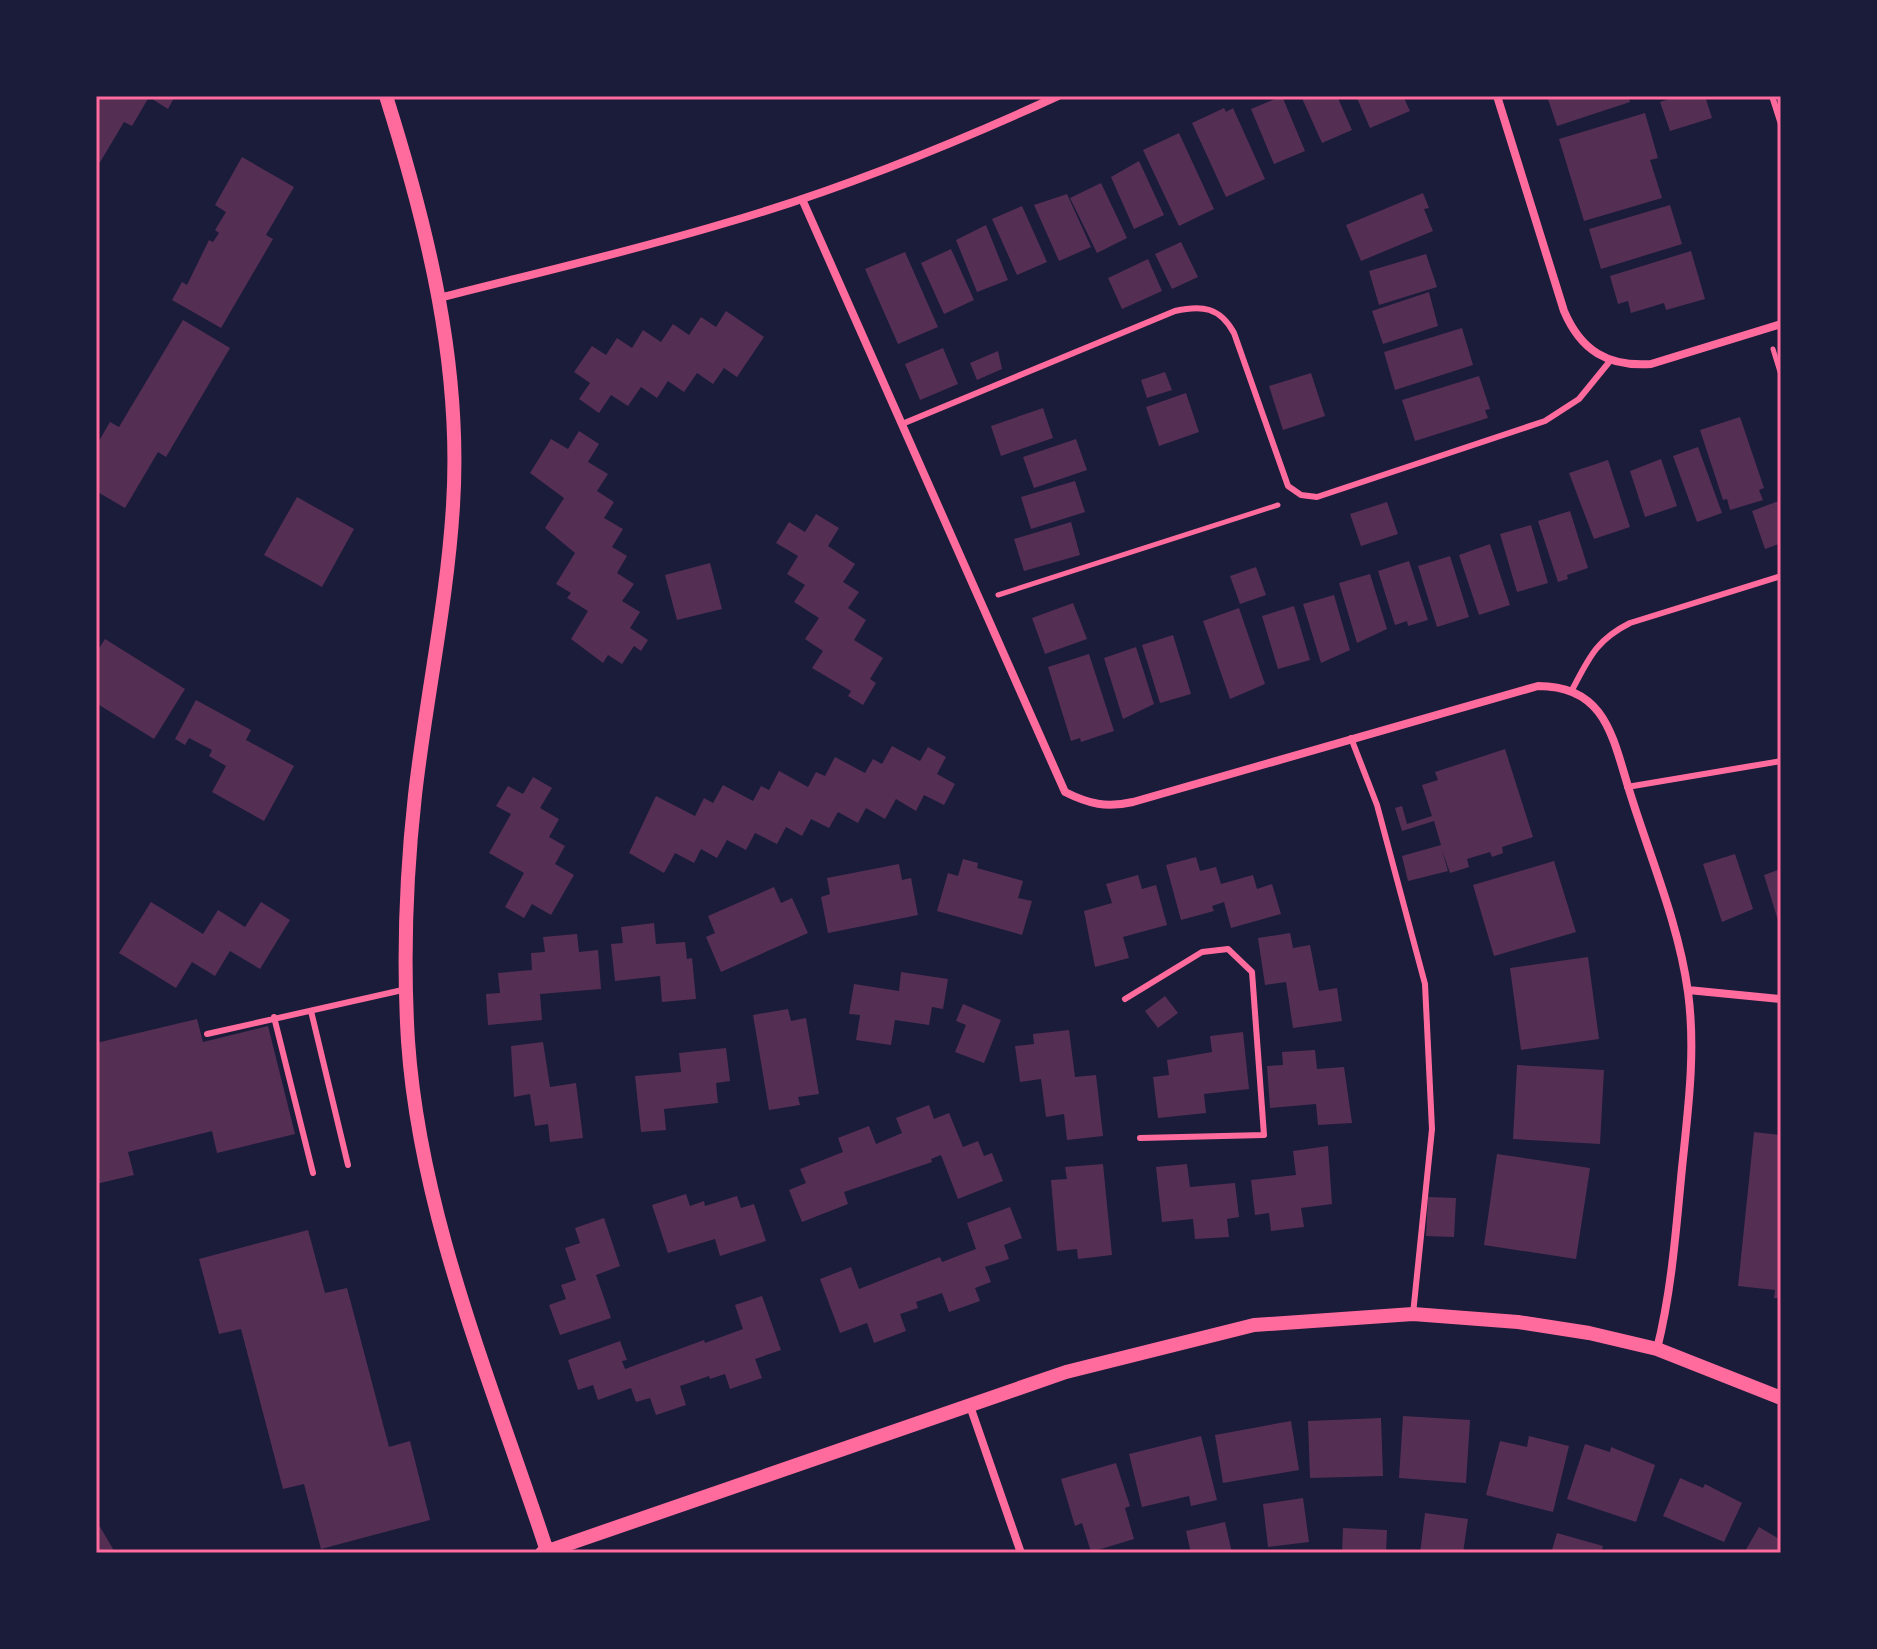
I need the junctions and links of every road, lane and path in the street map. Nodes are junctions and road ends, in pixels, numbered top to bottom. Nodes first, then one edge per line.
1 (386, 96) edge
2 (1058, 96) edge
3 (1497, 96) edge
4 (1772, 96) edge
5 (1781, 124) edge
6 (802, 199) junction
7 (439, 298) junction
8 (1781, 324) edge
9 (1610, 361) junction
10 (902, 424) junction
11 (1301, 495) junction
12 (1781, 576) edge
13 (978, 601) junction
14 (1572, 690) junction
15 (1351, 738) junction
16 (1781, 761) edge
17 (1627, 787) junction
18 (407, 989) junction
19 (1688, 990) junction
20 (1125, 999) dead end
21 (1781, 999) edge
22 (311, 1011) junction
23 (274, 1017) junction
24 (207, 1034) dead end
25 (1140, 1138) dead end
26 (348, 1165) dead end
27 (313, 1173) dead end
28 (1413, 1314) junction
29 (1657, 1349) junction
30 (1781, 1398) edge
31 (970, 1406) junction
32 (544, 1552) edge
33 (1021, 1553) edge

1 - 7 street
2 - 6 street
3 - 9 street
4 - 5 lane
6 - 7 street
6 - 10 street
7 - 18 street
8 - 9 street
9 - 11 lane
10 - 11 lane
10 - 13 street
11 - 13 path
12 - 14 lane
13 - 15 street
14 - 15 street
14 - 17 street
15 - 28 lane
16 - 17 lane
17 - 19 street
18 - 22 lane
18 - 32 street
19 - 21 street
19 - 29 street
20 - 25 lane
22 - 23 lane
22 - 26 lane
23 - 24 lane
23 - 27 lane
28 - 29 street
28 - 31 street
29 - 30 street
31 - 32 street
31 - 33 street

